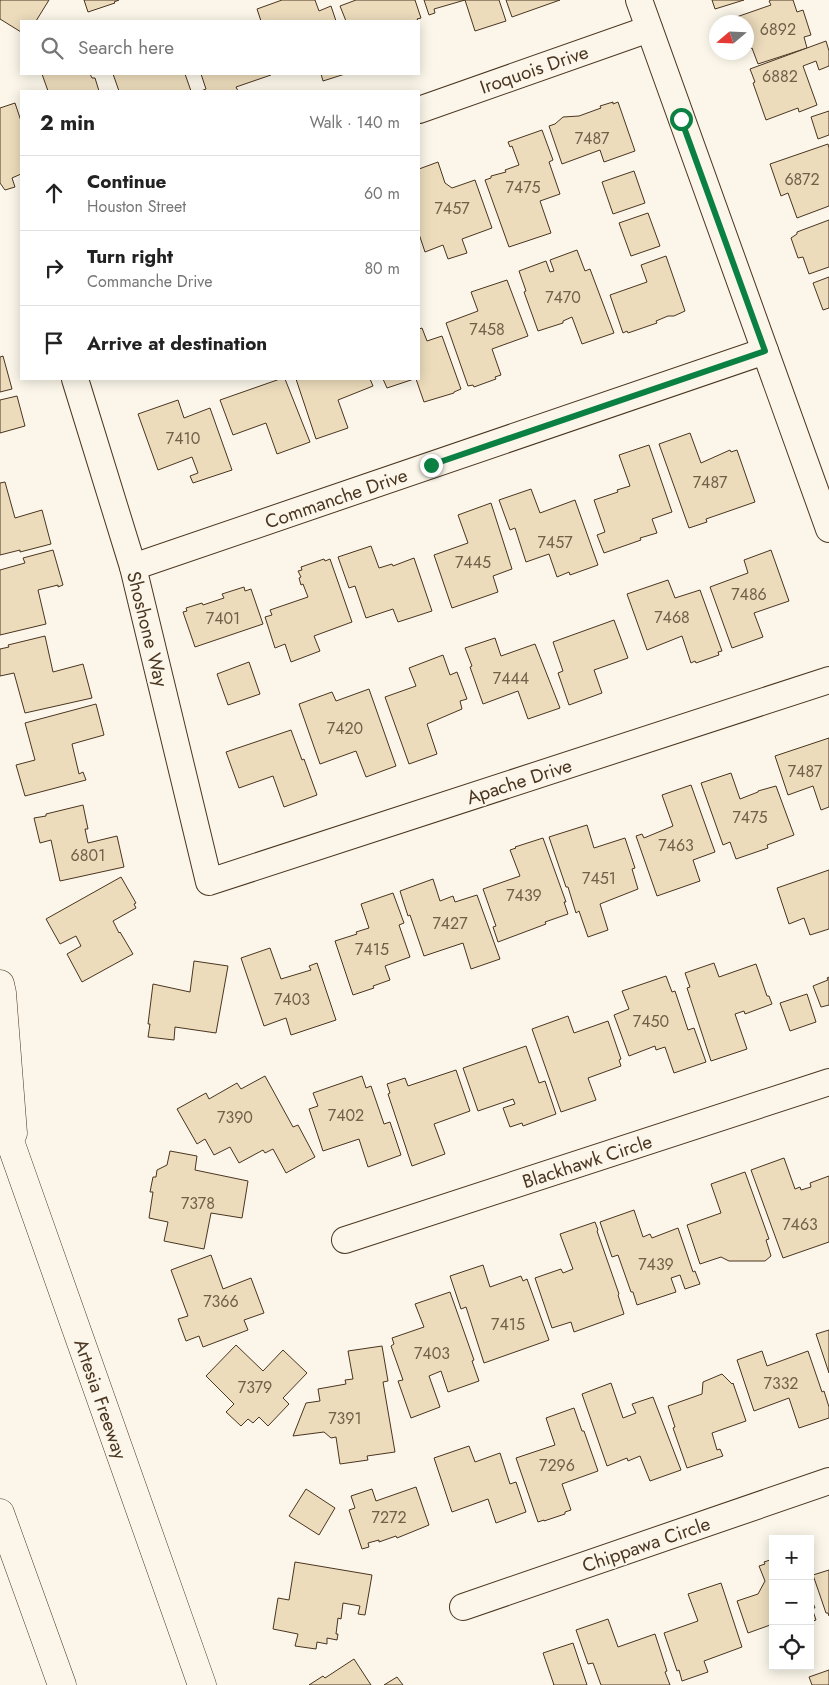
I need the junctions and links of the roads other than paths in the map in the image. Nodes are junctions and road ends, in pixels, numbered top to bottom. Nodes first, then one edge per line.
1 (639, 0) edge
2 (649, 29) junction
3 (420, 110) edge
4 (765, 351) junction
5 (75, 380) edge
6 (829, 529) edge
7 (133, 567) junction
8 (829, 680) edge
9 (209, 882) joint
10 (0, 984) edge
11 (829, 1082) edge
12 (0, 1113) edge
13 (14, 1154) junction
14 (345, 1240) dead end
15 (829, 1481) edge
16 (0, 1513) edge
17 (463, 1607) dead end
18 (62, 1685) edge
19 (202, 1685) edge

1 - 2 street
2 - 3 street, Iroquois Drive
2 - 4 street
4 - 6 street
4 - 7 street, Commanche Drive
5 - 7 street, Shoshone Way
7 - 9 street, Shoshone Way
8 - 9 street, Apache Drive
10 - 13 highway
11 - 14 street, Blackhawk Circle
12 - 13 highway, Artesia Freeway
13 - 19 highway, Artesia Freeway
15 - 17 street, Chippawa Circle
16 - 18 highway

